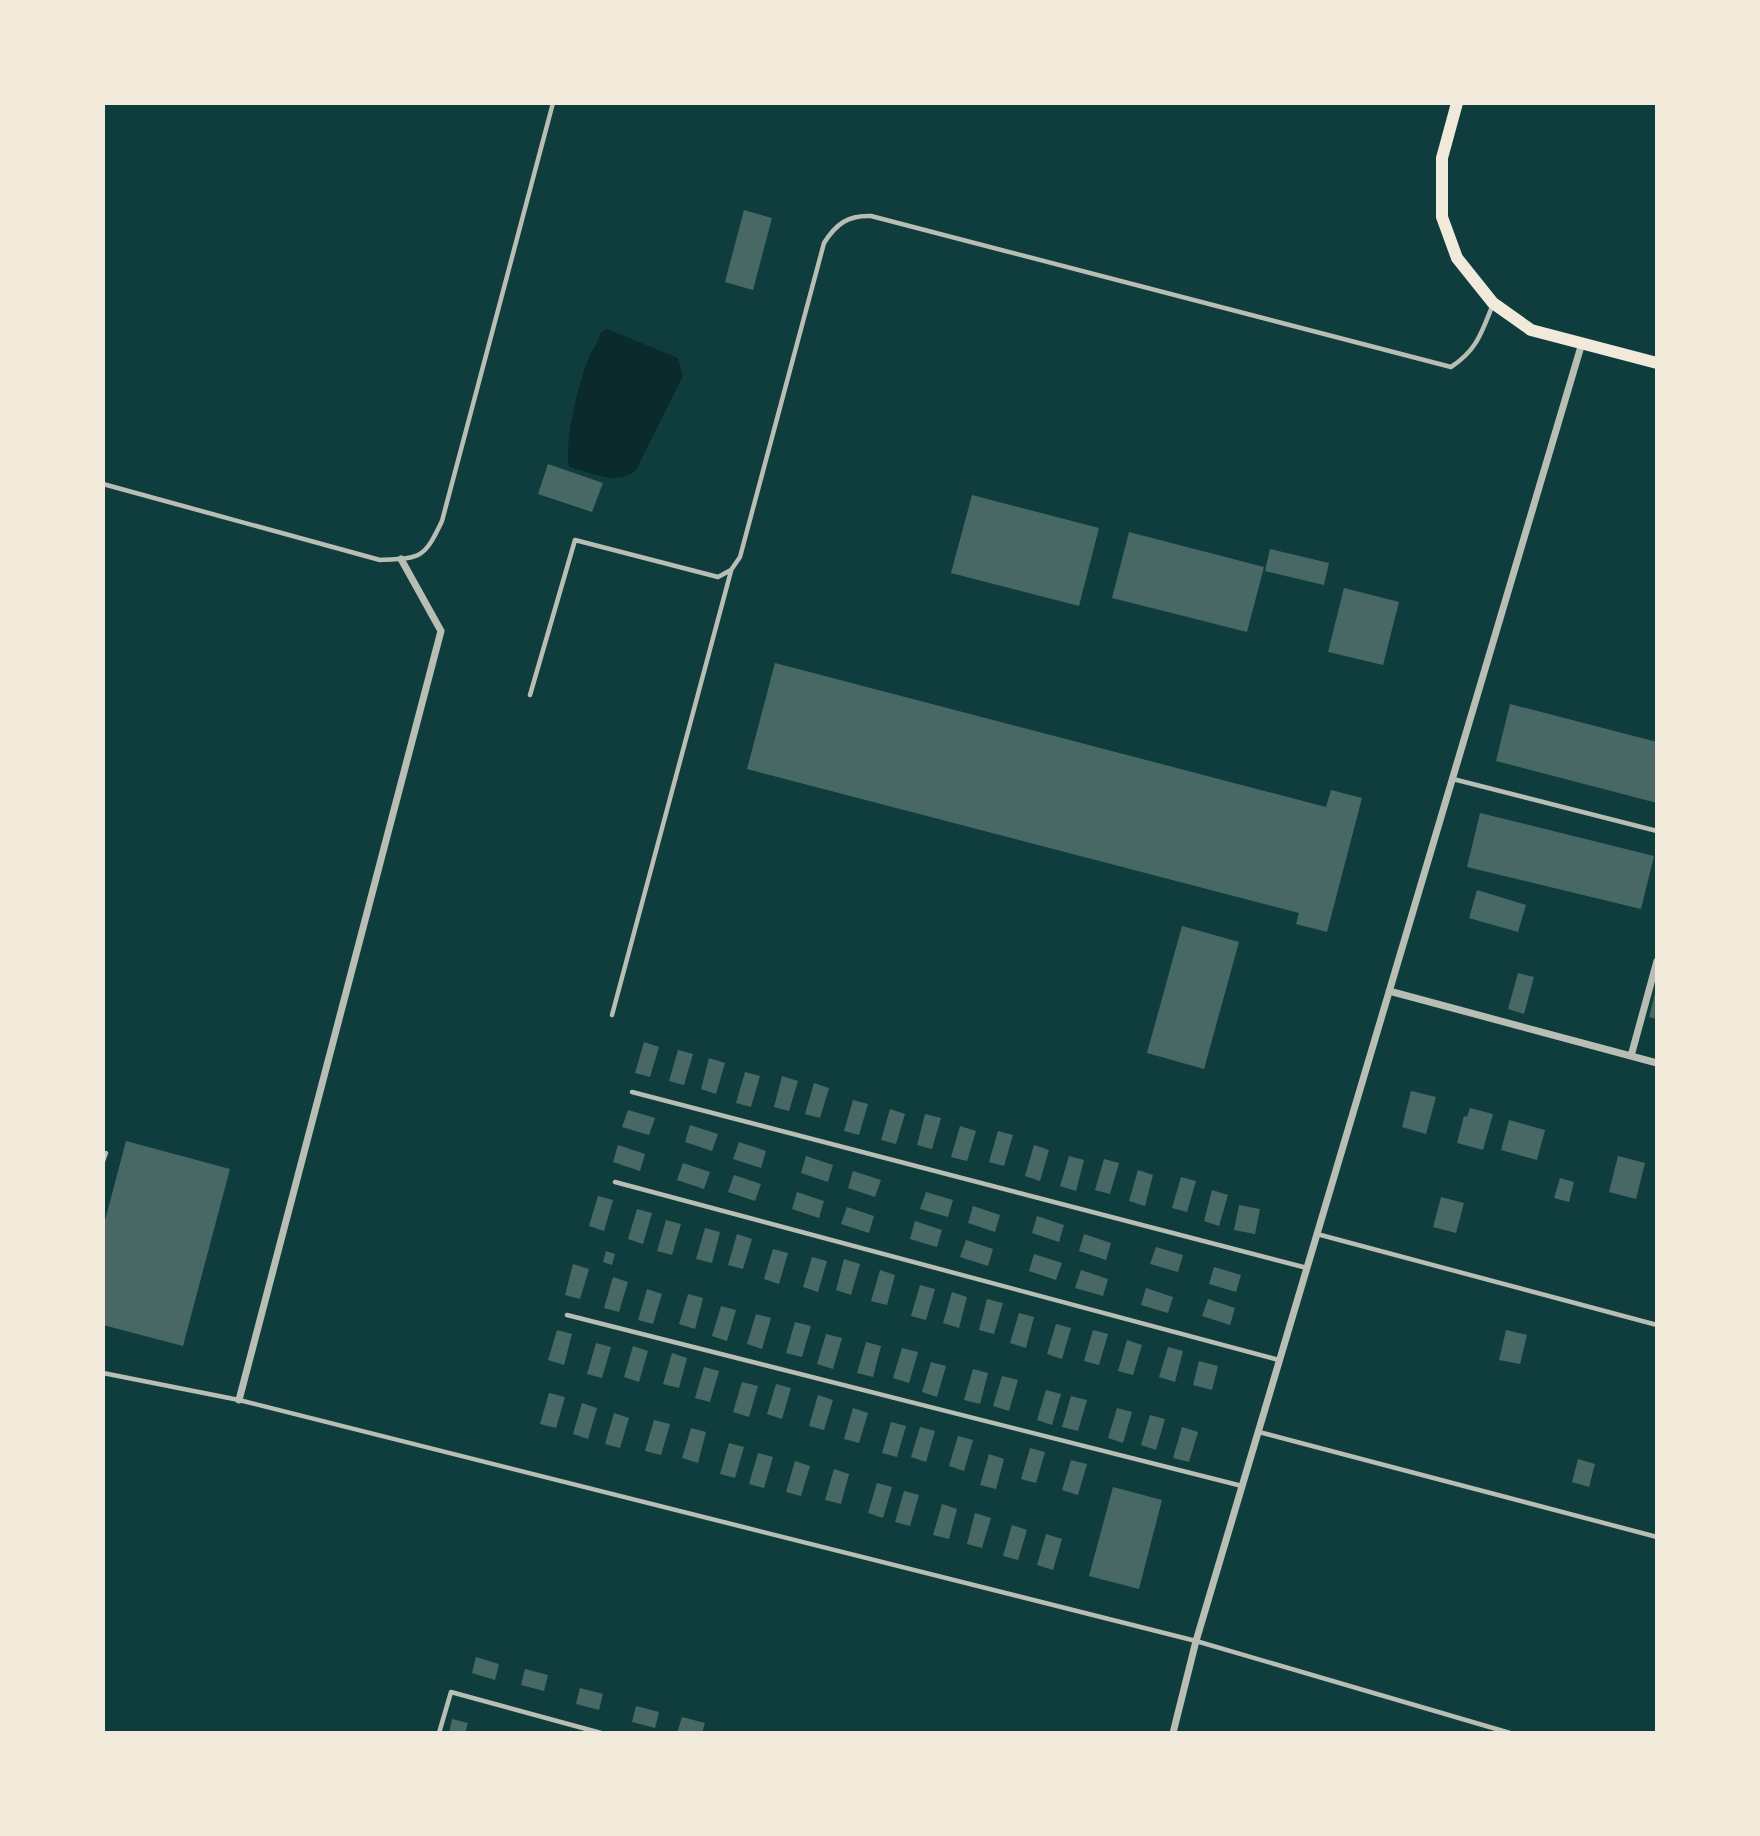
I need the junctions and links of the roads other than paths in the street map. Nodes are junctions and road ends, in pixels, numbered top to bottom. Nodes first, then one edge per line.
1 (553, 103) edge
2 (1457, 103) edge
3 (1493, 303) junction
4 (1583, 343) junction
5 (1657, 363) edge
6 (103, 484) edge
7 (401, 559) junction
8 (731, 570) junction
9 (530, 695) dead end
10 (1453, 779) junction
11 (1657, 831) edge
12 (1657, 961) edge
13 (1390, 990) junction
14 (612, 1015) dead end
15 (1631, 1056) junction
16 (1657, 1063) edge
17 (632, 1092) dead end
18 (106, 1153) dead end
19 (103, 1161) edge
20 (615, 1182) dead end
21 (1317, 1234) junction
22 (1307, 1269) junction
23 (567, 1315) dead end
24 (1657, 1325) edge
25 (1279, 1360) junction
26 (103, 1373) edge
27 (239, 1400) junction
28 (1258, 1432) junction
29 (1242, 1486) junction
30 (1657, 1537) edge
31 (1196, 1641) junction
32 (439, 1733) edge
33 (601, 1733) edge
34 (1173, 1733) edge
35 (1510, 1733) edge

1 - 7 lane
2 - 3 main road
3 - 4 main road
3 - 8 lane
4 - 5 main road
4 - 10 street
6 - 7 lane
7 - 27 street
8 - 9 lane
8 - 14 lane
10 - 11 lane
10 - 13 street
12 - 15 street
13 - 15 street
13 - 21 street
15 - 16 street
17 - 22 lane
18 - 19 lane
20 - 25 lane
21 - 22 street
21 - 24 lane
22 - 25 street
23 - 29 lane
25 - 28 street
26 - 27 lane
27 - 31 lane
28 - 29 street
28 - 30 lane
29 - 31 street
31 - 34 street
31 - 35 lane
32 - 33 lane

